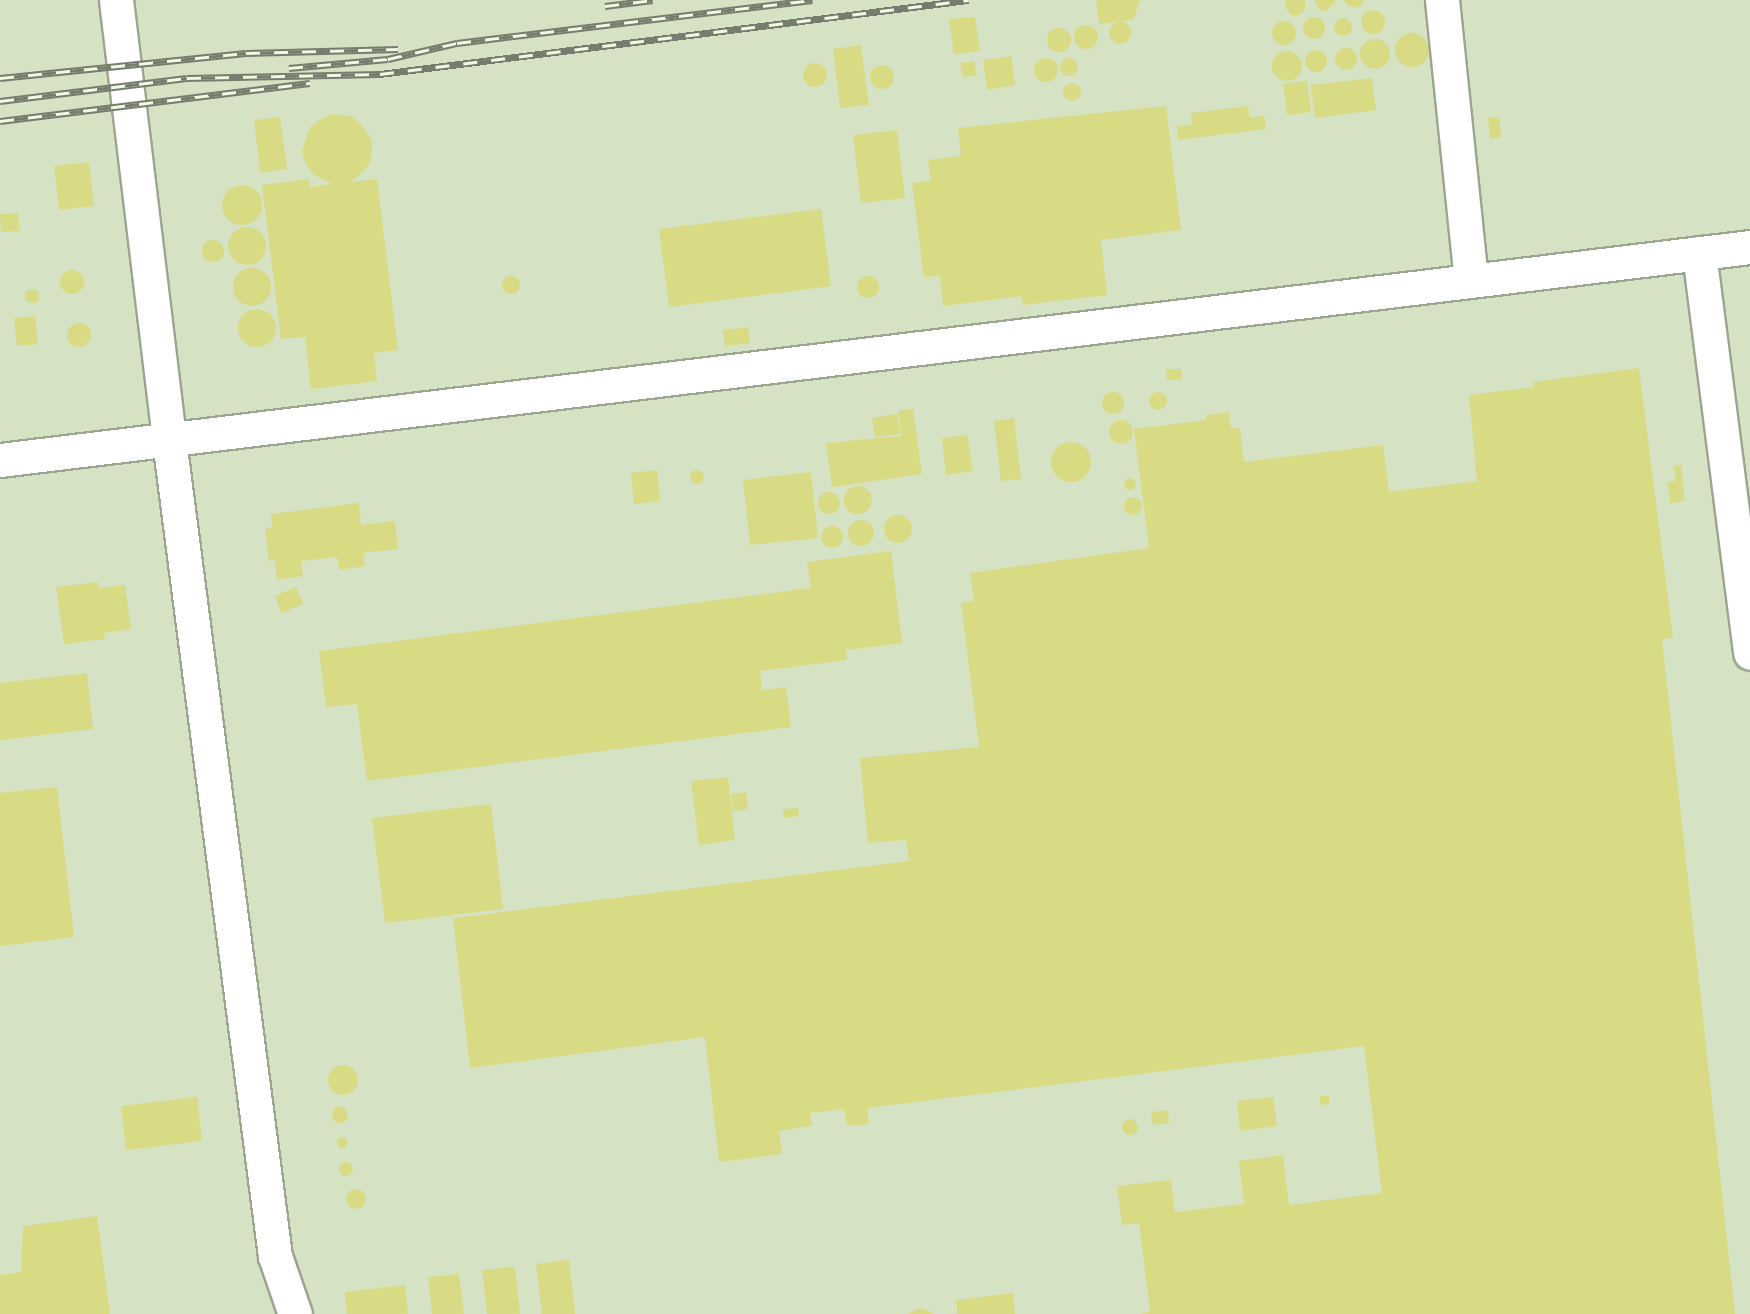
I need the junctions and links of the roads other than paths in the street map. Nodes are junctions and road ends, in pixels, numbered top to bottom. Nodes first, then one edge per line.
1 (116, 0) edge
2 (1442, 0) edge
3 (1750, 247) edge
4 (1699, 253) junction
5 (1471, 281) junction
6 (170, 440) junction
7 (0, 460) edge
8 (1750, 653) edge
9 (295, 1314) edge

1 - 6 lane
2 - 5 lane
3 - 4 lane
4 - 5 lane
4 - 8 lane
5 - 6 lane
6 - 7 lane
6 - 9 lane

